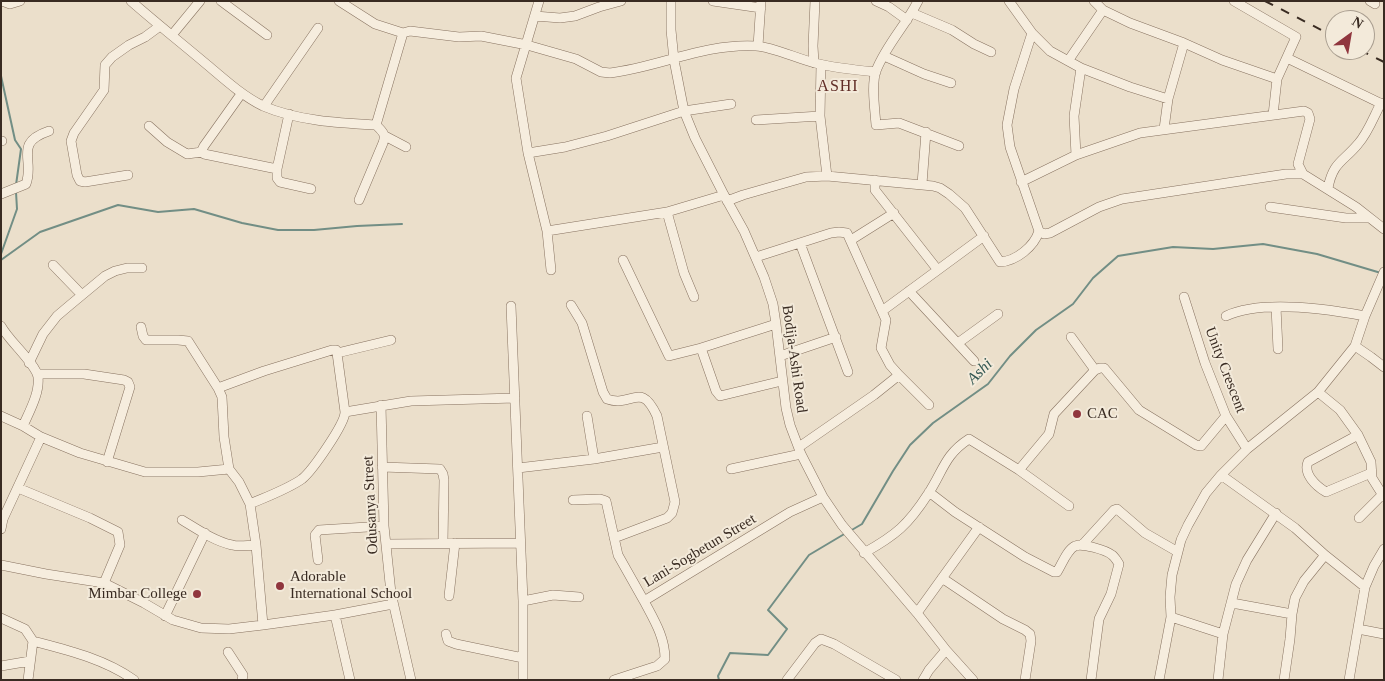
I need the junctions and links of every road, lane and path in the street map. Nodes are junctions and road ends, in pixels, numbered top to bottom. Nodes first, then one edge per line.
1 (2, 1) edge
2 (20, 1) edge
3 (131, 1) edge
4 (200, 1) edge
5 (221, 1) edge
6 (339, 1) edge
7 (538, 1) edge
8 (621, 1) edge
9 (671, 1) edge
10 (713, 1) edge
11 (815, 1) edge
12 (876, 1) edge
13 (918, 1) edge
14 (1009, 1) edge
15 (1094, 1) edge
16 (1234, 1) edge
17 (599, 4) edge
18 (761, 4) edge
19 (1103, 10) junction
20 (535, 16) junction
21 (910, 17) junction
22 (160, 26) junction
23 (318, 28) dead end
24 (403, 33) junction
25 (1032, 33) junction
26 (267, 34) dead end
27 (172, 35) junction
28 (1184, 43) junction
29 (527, 45) junction
30 (758, 46) junction
31 (991, 52) dead end
32 (884, 56) junction
33 (1287, 58) junction
34 (674, 60) junction
35 (1068, 61) junction
36 (818, 64) junction
37 (1082, 68) junction
38 (876, 72) junction
39 (1277, 80) junction
40 (951, 83) dead end
41 (242, 94) junction
42 (1168, 99) junction
43 (731, 104) dead end
44 (1382, 104) edge
45 (264, 106) junction
46 (684, 111) junction
47 (289, 114) junction
48 (1273, 115) junction
49 (820, 116) junction
50 (756, 120) dead end
51 (149, 126) dead end
52 (376, 126) junction
53 (1164, 130) junction
54 (49, 131) dead end
55 (926, 132) junction
56 (385, 136) junction
57 (959, 146) dead end
58 (406, 147) dead end
59 (202, 152) junction
60 (528, 154) junction
61 (1076, 155) junction
62 (277, 169) junction
63 (1304, 174) junction
64 (128, 175) dead end
65 (827, 176) junction
66 (874, 180) junction
67 (1021, 182) junction
68 (922, 184) junction
69 (311, 188) dead end
70 (1328, 188) junction
71 (1, 194) edge
72 (725, 198) junction
73 (358, 200) dead end
74 (1270, 207) dead end
75 (667, 212) junction
76 (894, 213) junction
77 (1369, 218) junction
78 (1384, 229) edge
79 (547, 231) junction
80 (1039, 231) junction
81 (984, 236) junction
82 (851, 240) junction
83 (800, 243) junction
84 (756, 257) junction
85 (623, 260) dead end
86 (53, 265) dead end
87 (142, 268) dead end
88 (937, 269) junction
89 (550, 270) dead end
90 (1383, 274) edge
91 (1381, 288) edge
92 (909, 291) junction
93 (82, 295) junction
94 (694, 297) dead end
95 (1184, 297) dead end
96 (571, 305) dead end
97 (511, 306) dead end
98 (1276, 307) junction
99 (882, 311) junction
100 (998, 314) dead end
101 (1226, 316) dead end
102 (1365, 316) junction
103 (776, 324) junction
104 (141, 327) dead end
105 (2, 328) edge
106 (836, 337) junction
107 (1071, 337) dead end
108 (391, 340) dead end
109 (958, 343) junction
110 (1355, 346) junction
111 (701, 348) junction
112 (1278, 349) dead end
113 (337, 353) junction
114 (780, 356) junction
115 (974, 360) dead end
116 (29, 362) junction
117 (1384, 367) edge
118 (1095, 370) junction
119 (848, 372) dead end
120 (37, 374) junction
121 (899, 375) junction
122 (782, 381) junction
123 (218, 388) junction
124 (1318, 392) junction
125 (515, 398) junction
126 (381, 405) junction
127 (930, 405) dead end
128 (345, 412) junction
129 (1, 416) edge
130 (587, 416) dead end
131 (1226, 416) junction
132 (23, 426) junction
133 (1358, 435) junction
134 (41, 437) junction
135 (663, 446) junction
136 (1247, 449) junction
137 (800, 450) junction
138 (594, 459) junction
139 (107, 462) junction
140 (382, 468) junction
141 (518, 468) junction
142 (229, 469) junction
143 (731, 469) dead end
144 (1019, 470) junction
145 (1371, 473) junction
146 (1221, 475) junction
147 (18, 488) junction
148 (929, 492) junction
149 (1383, 496) edge
150 (823, 498) junction
151 (573, 500) dead end
152 (250, 504) junction
153 (1069, 506) dead end
154 (1276, 513) junction
155 (1359, 518) dead end
156 (2, 519) edge
157 (182, 520) dead end
158 (384, 526) junction
159 (979, 527) junction
160 (1, 529) edge
161 (205, 533) junction
162 (614, 538) junction
163 (443, 543) junction
164 (455, 543) junction
165 (520, 543) junction
166 (386, 544) junction
167 (1083, 544) junction
168 (256, 545) junction
169 (1384, 549) edge
170 (1178, 552) junction
171 (864, 553) junction
172 (1325, 554) junction
173 (318, 560) dead end
174 (1, 565) edge
175 (942, 578) junction
176 (104, 582) junction
177 (1365, 586) junction
178 (449, 596) dead end
179 (579, 597) dead end
180 (523, 600) junction
181 (644, 601) junction
182 (1232, 603) junction
183 (393, 604) junction
184 (917, 613) junction
185 (1292, 614) junction
186 (335, 615) junction
187 (165, 616) junction
188 (1171, 616) junction
189 (1, 618) edge
190 (263, 625) junction
191 (1358, 629) junction
192 (446, 634) dead end
193 (1223, 634) junction
194 (1384, 634) edge
195 (33, 640) junction
196 (946, 650) junction
197 (228, 652) dead end
198 (523, 658) junction
199 (30, 660) junction
200 (1, 666) edge
201 (28, 680) edge
202 (134, 680) edge
203 (242, 680) edge
204 (350, 680) edge
205 (411, 680) edge
206 (524, 680) edge
207 (614, 680) edge
208 (787, 680) edge
209 (896, 680) edge
210 (923, 680) edge
211 (973, 680) edge
212 (1026, 680) edge
213 (1091, 680) edge
214 (1159, 680) edge
215 (1218, 680) edge
216 (1284, 680) edge
217 (1349, 680) edge

1 - 2 street
3 - 22 street
4 - 27 street
5 - 26 street
6 - 24 street
7 - 20 street
8 - 17 street
9 - 34 street, Bodija-Ashi Road
10 - 18 street
11 - 36 street
12 - 21 street
13 - 21 street
14 - 25 street
15 - 19 street
16 - 33 street
17 - 20 street
18 - 30 street
19 - 28 street
19 - 35 street
20 - 29 street
21 - 31 street
21 - 32 street
22 - 27 street
22 - 64 street
23 - 45 street
24 - 29 street
24 - 52 street
25 - 35 street
25 - 67 street
27 - 41 street
28 - 39 street
28 - 42 street
29 - 34 street
29 - 60 street
30 - 34 street
30 - 36 street
32 - 38 street
32 - 40 street
33 - 39 street
33 - 44 street
34 - 46 street, Bodija-Ashi Road
35 - 37 street
36 - 38 street
36 - 49 street
37 - 42 street
37 - 61 street
38 - 55 street
39 - 48 street
41 - 45 street
41 - 59 street
42 - 53 street
43 - 46 street
44 - 70 street
45 - 47 street
46 - 60 street
46 - 72 street, Bodija-Ashi Road
47 - 52 street
47 - 62 street
48 - 53 street
48 - 63 street
49 - 50 street
49 - 65 street
51 - 59 street
52 - 56 street
53 - 61 street
54 - 71 street
55 - 57 street
55 - 68 street
56 - 58 street
56 - 73 street
59 - 62 street
60 - 79 street
61 - 67 street
62 - 69 street
63 - 70 street
63 - 80 street
65 - 66 street
65 - 72 street
66 - 68 street
66 - 76 street
67 - 80 street
68 - 81 street
70 - 77 street
72 - 75 street
72 - 84 street, Bodija-Ashi Road
74 - 77 street
75 - 79 street
75 - 94 street
76 - 82 street
76 - 88 street
77 - 78 street
79 - 89 street
80 - 81 street
81 - 88 street
82 - 83 street
82 - 99 street
83 - 84 street
83 - 106 street
84 - 103 street, Bodija-Ashi Road
85 - 111 street
86 - 93 street
87 - 93 street
88 - 92 street
90 - 91 street
91 - 102 street
92 - 99 street
92 - 109 street
93 - 116 street
95 - 131 street, Unity Crescent
96 - 135 street
97 - 125 street
98 - 101 street
98 - 102 street
98 - 112 street
99 - 121 street
100 - 109 street
102 - 110 street
103 - 111 street
103 - 114 street, Bodija-Ashi Road
104 - 123 street
105 - 116 street
106 - 114 street
106 - 119 street
107 - 118 street
108 - 113 street
109 - 115 street
110 - 117 street
110 - 124 street
111 - 122 street
113 - 123 street
113 - 128 street
114 - 122 street, Bodija-Ashi Road
116 - 120 street
118 - 131 street
118 - 144 street
120 - 132 street
120 - 139 street
121 - 127 street
121 - 137 street
122 - 137 street, Bodija-Ashi Road
123 - 142 street
124 - 133 street
124 - 136 street
125 - 126 street
125 - 141 street
126 - 128 street
126 - 140 street, Odusanya Street
128 - 152 street
129 - 132 street
130 - 138 street
131 - 136 street, Unity Crescent
132 - 134 street
133 - 145 street
133 - 145 street
134 - 139 street
134 - 147 street
135 - 138 street
135 - 162 street
136 - 146 street
137 - 143 street
137 - 150 street, Bodija-Ashi Road
138 - 141 street
139 - 142 street
140 - 158 street, Odusanya Street
140 - 163 street
141 - 165 street
142 - 152 street
144 - 148 street
144 - 153 street
145 - 149 street
146 - 154 street
146 - 170 street
147 - 156 street
147 - 176 street
148 - 159 street
148 - 171 street
149 - 155 street
150 - 171 street, Bodija-Ashi Road
150 - 181 street, Lani-Sogbetun Street
151 - 162 street
152 - 168 street
154 - 172 street
154 - 182 street
156 - 160 street
157 - 161 street
158 - 166 street, Odusanya Street
158 - 173 street
159 - 167 street
159 - 175 street
161 - 168 street
161 - 187 street
162 - 181 street
163 - 164 street
163 - 166 street
164 - 165 street
164 - 178 street
165 - 180 street
166 - 183 street, Odusanya Street
167 - 170 street
167 - 213 street
168 - 190 street
169 - 177 street
170 - 188 street
171 - 184 street, Bodija-Ashi Road
172 - 177 street
172 - 185 street
174 - 176 street
175 - 184 street
175 - 212 street
176 - 187 street
177 - 191 street
179 - 180 street
180 - 198 street
181 - 207 street, Lani-Sogbetun Street
182 - 185 street
182 - 193 street
183 - 186 street
183 - 205 street, Odusanya Street
184 - 196 street, Bodija-Ashi Road
185 - 216 street
186 - 190 street
186 - 204 street
187 - 190 street
188 - 193 street
188 - 214 street
189 - 195 street
191 - 194 street
191 - 217 street
192 - 198 street
193 - 215 street
195 - 199 street
195 - 202 street
196 - 210 street
196 - 211 street, Bodija-Ashi Road
197 - 203 street
198 - 206 street
199 - 200 street
199 - 201 street
208 - 209 street

